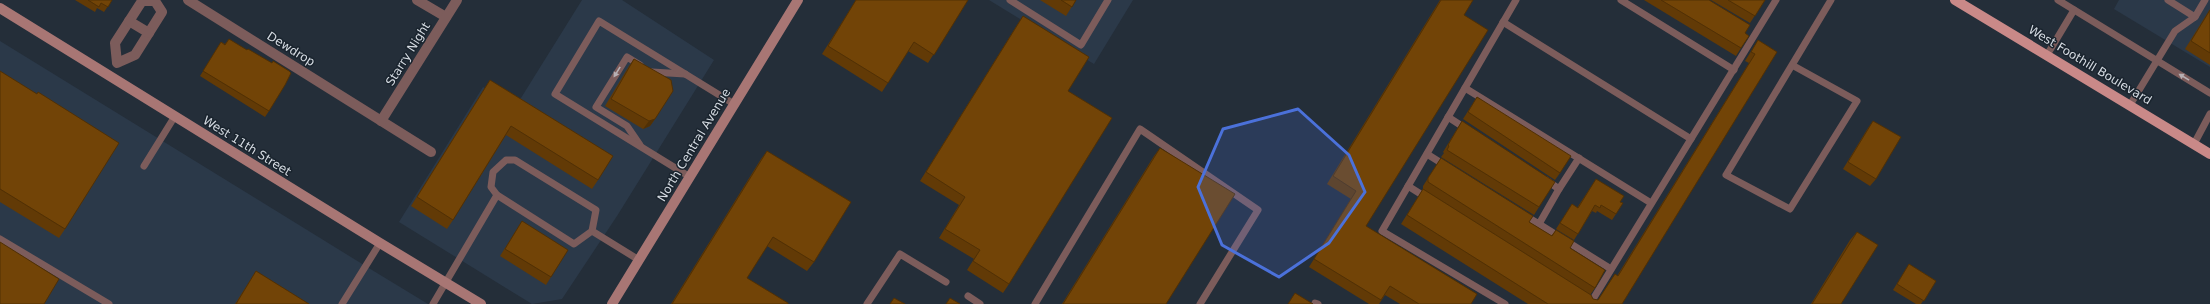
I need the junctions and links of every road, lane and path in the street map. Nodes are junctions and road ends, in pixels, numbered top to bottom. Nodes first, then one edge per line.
1 (155, 0) edge
2 (188, 0) edge
3 (417, 0) edge
4 (457, 0) edge
5 (798, 0) edge
6 (1010, 0) edge
7 (1108, 0) edge
8 (1516, 0) edge
9 (1622, 0) edge
10 (1776, 0) edge
11 (1831, 0) edge
12 (1957, 0) edge
13 (2058, 0) edge
14 (2168, 0) edge
15 (2205, 0) edge
16 (0, 8) edge
17 (2074, 10) junction
18 (446, 17) junction
19 (2195, 17) junction
20 (129, 21) junction
21 (1504, 22) junction
22 (149, 33) junction
23 (2047, 55) junction
24 (2157, 60) junction
25 (117, 63) junction
26 (1792, 65) junction
27 (1734, 70) junction
28 (685, 74) junction
29 (110, 76) junction
30 (1466, 88) junction
31 (2210, 93) edge
32 (734, 104) junction
33 (2130, 105) junction
34 (2210, 114) edge
35 (175, 116) junction
36 (1448, 117) junction
37 (381, 121) junction
38 (1474, 134) edge
39 (1691, 139) junction
40 (2194, 144) junction
41 (641, 147) junction
42 (431, 152) dead end
43 (1427, 154) junction
44 (2210, 154) edge
45 (1579, 158) junction
46 (144, 166) dead end
47 (1453, 170) edge
48 (1540, 176) edge
49 (690, 177) junction
50 (1408, 186) junction
51 (1559, 189) junction
52 (497, 195) junction
53 (1434, 202) edge
54 (1651, 204) junction
55 (1519, 212) edge
56 (1539, 224) junction
57 (592, 231) junction
58 (0, 239) edge
59 (380, 244) junction
60 (639, 260) junction
61 (1611, 269) junction
62 (946, 282) dead end
63 (446, 283) junction
64 (968, 296) dead end
65 (1588, 301) edge
66 (109, 304) edge
67 (342, 304) edge
68 (433, 304) edge
69 (481, 304) edge
70 (612, 304) edge
71 (867, 304) edge
72 (980, 304) edge
73 (1035, 304) edge
74 (1200, 304) edge
75 (1506, 304) edge

1 - 20 street
1 - 22 street
2 - 37 street, Dewdrop
3 - 18 street
4 - 18 street, Starry Night
5 - 32 street, North Central Avenue
6 - 7 lane
8 - 21 lane
9 - 27 lane
10 - 27 lane
11 - 26 lane
12 - 23 main road, West Foothill Boulevard
13 - 17 lane
14 - 19 lane
15 - 19 lane
16 - 29 street, West 11th Street
17 - 23 lane
17 - 24 lane
18 - 37 street, Starry Night
19 - 24 lane
20 - 22 street
20 - 25 street
21 - 30 lane
21 - 39 lane
22 - 25 street
23 - 33 main road, West Foothill Boulevard
31 -> 24 lane
24 - 33 lane
25 - 29 street
26 - 26 lane
27 - 39 lane
28 - 32 lane
28 -> 41 lane
28 - 41 lane
29 - 35 street, West 11th Street
30 - 36 lane
30 - 45 lane
32 - 49 street, North Central Avenue
33 - 40 main road, West Foothill Boulevard
34 - 40 lane
35 - 46 lane
35 - 59 street, West 11th Street
36 - 38 lane
36 - 43 lane
37 - 42 street, Dewdrop
39 - 54 lane
40 - 44 main road, West Foothill Boulevard
41 - 49 lane
43 - 47 lane
43 - 50 lane
45 - 51 lane
45 - 54 lane
48 - 51 lane
49 - 60 street, North Central Avenue
50 - 53 lane
50 - 75 lane
51 - 56 lane
52 - 57 lane
52 - 57 lane
52 - 63 lane
54 - 61 lane
55 - 56 lane
56 - 61 lane
57 - 60 lane
58 - 66 lane
59 - 63 street, West 11th Street
59 - 67 lane
60 - 70 street, North Central Avenue
61 - 65 lane
62 - 71 lane
63 - 68 lane
63 - 69 street, West 11th Street
64 - 72 lane
73 - 74 lane

